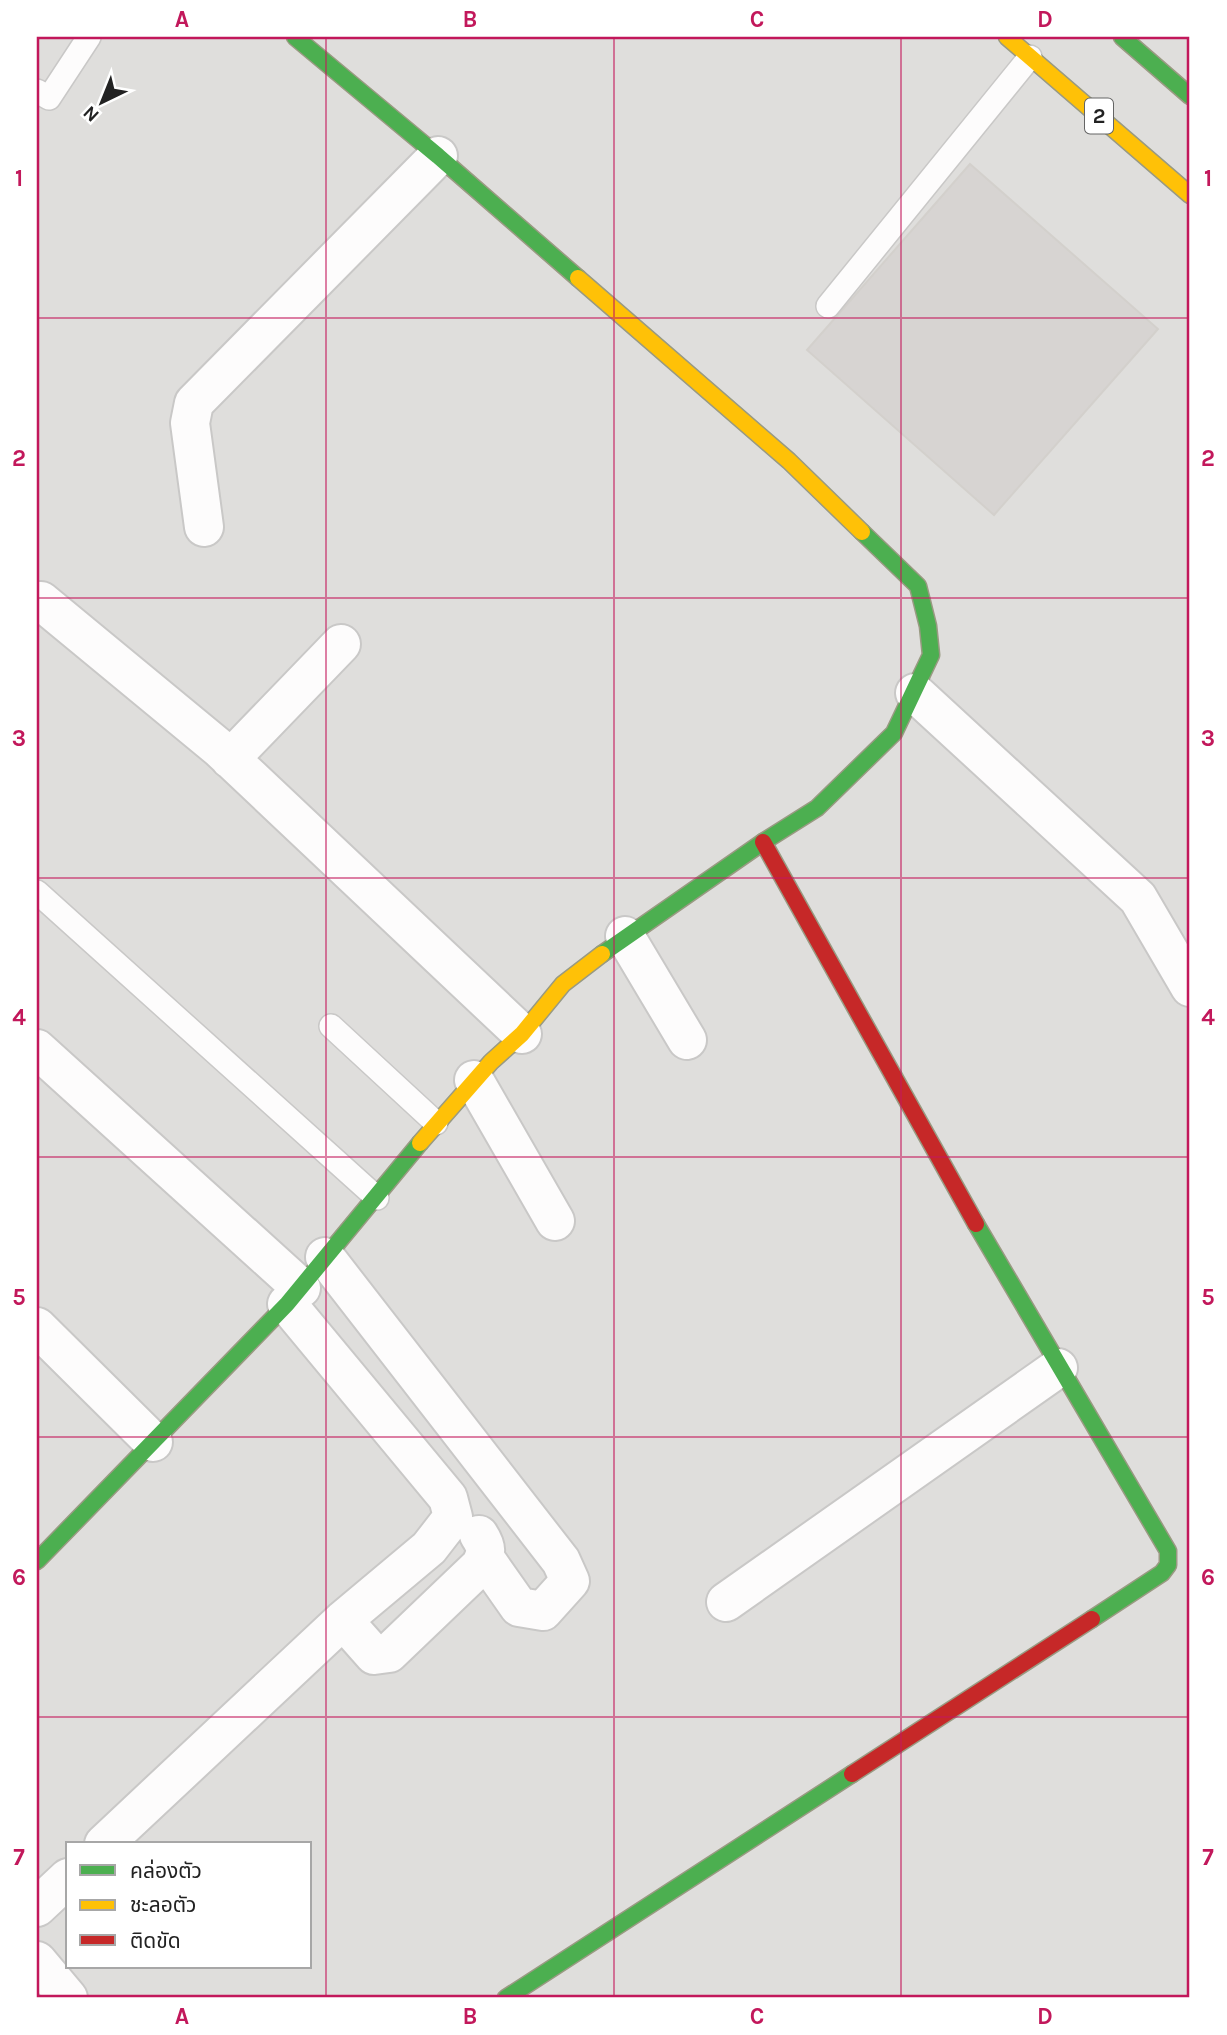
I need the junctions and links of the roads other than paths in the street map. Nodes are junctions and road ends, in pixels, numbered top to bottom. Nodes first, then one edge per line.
1 (89, 37) edge
2 (295, 37) edge
3 (1007, 37) edge
4 (1122, 37) edge
5 (1030, 57) junction
6 (37, 91) edge
7 (1190, 96) edge
8 (438, 156) junction
9 (1190, 195) edge
10 (828, 306) dead end
11 (204, 527) dead end
12 (41, 601) dead end
13 (341, 644) dead end
14 (915, 693) junction
15 (230, 759) junction
16 (763, 842) junction
17 (37, 892) edge
18 (625, 936) junction
19 (1190, 987) edge
20 (331, 1027) dead end
21 (522, 1034) junction
22 (687, 1040) dead end
23 (37, 1049) edge
24 (474, 1080) junction
25 (436, 1123) junction
26 (377, 1198) junction
27 (555, 1221) dead end
28 (325, 1257) junction
29 (294, 1296) junction
30 (37, 1327) edge
31 (396, 1348) junction
32 (1058, 1368) junction
33 (354, 1385) junction
34 (153, 1443) junction
35 (448, 1498) junction
36 (484, 1557) junction
37 (37, 1562) edge
38 (726, 1602) dead end
39 (344, 1620) junction
40 (106, 1842) edge
41 (66, 1880) edge
42 (37, 1907) edge
43 (37, 1961) edge
44 (68, 1998) edge
45 (506, 1998) edge

1 - 6 lane
2 - 8 main road
3 - 5 main road, 2
4 - 7 main road
5 - 9 main road, 2
5 - 10 lane
8 - 11 street
8 - 14 main road
12 - 15 street
13 - 15 street
14 - 16 main road
14 - 19 street
15 - 21 street
16 - 18 main road
16 - 32 main road
17 - 26 lane
18 - 21 main road
18 - 22 street
20 - 25 lane
21 - 24 main road
23 - 29 street
24 - 25 main road
24 - 27 street
25 - 26 main road
26 - 28 main road
28 - 29 main road
28 - 31 street
29 - 33 street
29 - 34 main road
30 - 34 street
31 - 33 street
31 - 36 street
32 - 38 street
32 - 45 main road
33 - 35 street
34 - 37 main road
35 - 36 street
35 - 39 street
36 - 39 street
39 - 40 street
41 - 42 street
43 - 44 street

